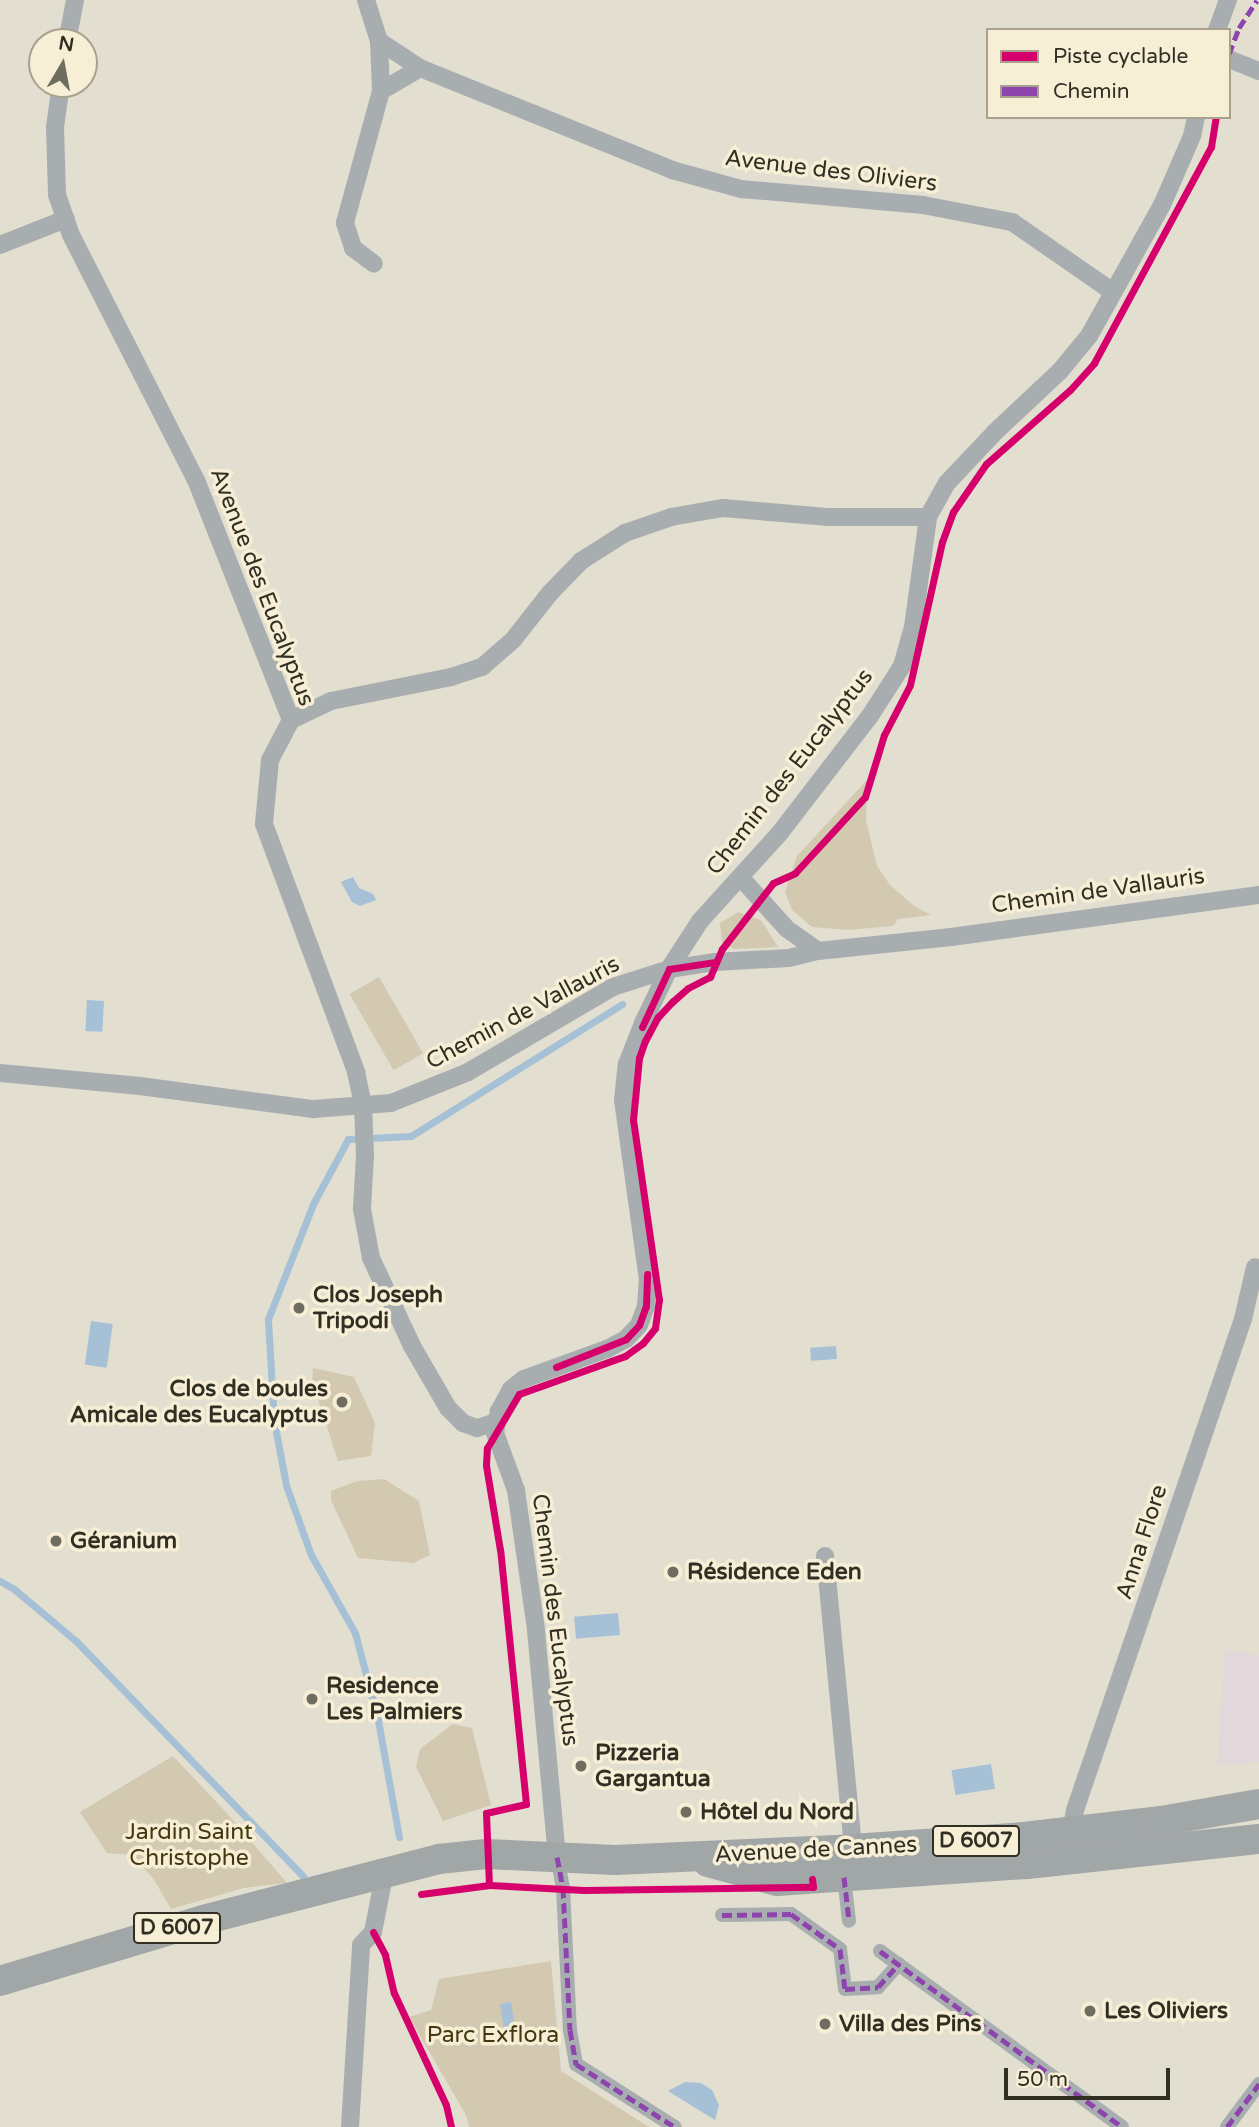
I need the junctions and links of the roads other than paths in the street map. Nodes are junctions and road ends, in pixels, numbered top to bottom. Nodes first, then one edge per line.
1 (75, 0) edge
2 (366, 0) edge
3 (1228, 0) edge
4 (70, 28) edge
5 (1218, 28) edge
6 (379, 41) junction
7 (1231, 60) edge
8 (420, 68) junction
9 (1259, 71) edge
10 (381, 92) junction
11 (59, 98) edge
12 (1196, 119) edge
13 (66, 219) junction
14 (0, 245) edge
15 (374, 264) dead end
16 (1113, 292) junction
17 (928, 517) junction
18 (291, 720) junction
19 (742, 879) junction
20 (1259, 895) edge
21 (818, 951) junction
22 (669, 969) junction
23 (0, 1073) edge
24 (363, 1106) junction
25 (1255, 1267) dead end
26 (497, 1422) junction
27 (825, 1556) dead end
28 (1259, 1804) edge
29 (1071, 1831) junction
30 (1259, 1839) edge
31 (853, 1849) junction
32 (691, 1856) junction
33 (557, 1857) junction
34 (385, 1871) junction
35 (844, 1877) junction
36 (722, 1915) dead end
37 (849, 1921) dead end
38 (880, 1951) dead end
39 (899, 1964) junction
40 (0, 1981) edge
41 (1259, 2084) edge
42 (349, 2127) edge
43 (675, 2127) edge
44 (1122, 2127) edge
45 (1227, 2127) edge

1 - 4 street
2 - 6 street
3 - 5 street
6 - 8 street, Avenue des Oliviers
6 - 10 street
7 - 9 street
8 - 10 street
8 - 16 street, Avenue des Oliviers
10 - 15 street
11 - 13 street, Avenue des Eucalyptus
12 - 16 street, Chemin des Eucalyptus
13 - 14 street
13 - 18 street, Avenue des Eucalyptus
16 - 17 street, Chemin des Eucalyptus
17 - 18 street
17 - 19 street, Chemin des Eucalyptus
18 - 24 street, Avenue des Eucalyptus
19 - 21 street
19 - 22 street, Chemin des Eucalyptus
20 - 21 street, Chemin de Vallauris
21 - 22 street, Chemin de Vallauris
22 - 24 street, Chemin de Vallauris
22 - 26 street, Chemin des Eucalyptus
23 - 24 street, Chemin de Vallauris
24 - 26 street, Avenue des Eucalyptus
25 - 29 street, Anna Flore
26 - 33 street, Chemin des Eucalyptus
27 - 31 street
28 - 29 main road, Avenue de Cannes / D 6007
29 - 31 main road, Avenue de Cannes / D 6007
30 - 35 main road, Avenue de Cannes / D 6007
31 - 32 main road, Avenue de Cannes / D 6007
32 - 33 main road, D 6007
32 - 35 main road, Avenue de Cannes / D 6007
33 - 34 main road, D 6007
33 - 43 street
34 - 40 main road, D 6007
34 - 42 street
35 - 37 street
36 - 39 street
38 - 39 street
39 - 44 street
41 - 45 street

